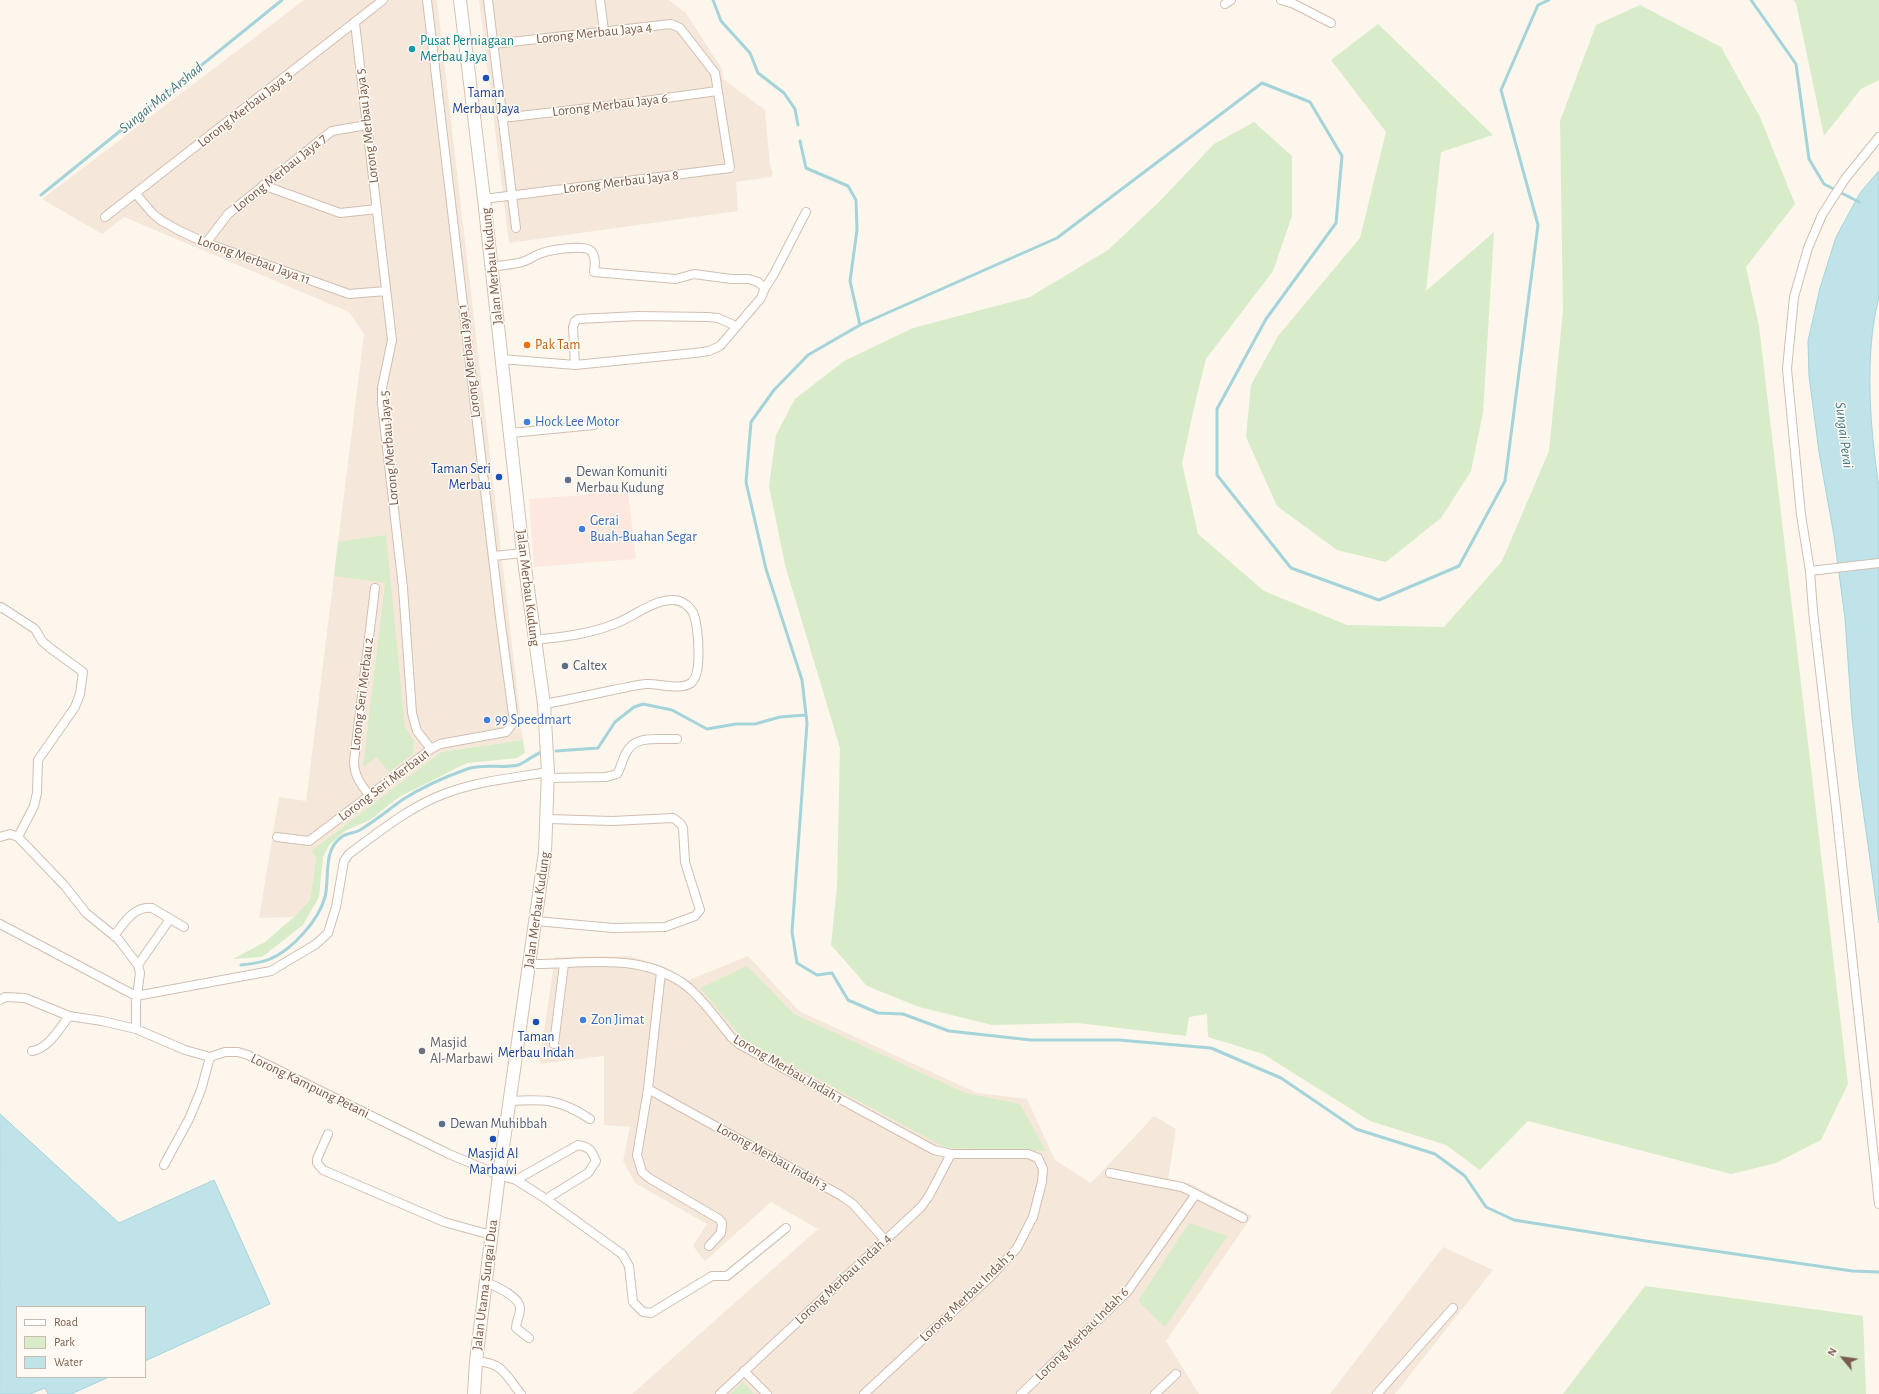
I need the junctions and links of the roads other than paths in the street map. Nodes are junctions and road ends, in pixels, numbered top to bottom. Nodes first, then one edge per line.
1 (383, 0) edge
2 (427, 0) edge
3 (460, 0) edge
4 (488, 0) edge
5 (600, 0) edge
6 (1282, 0) edge
7 (355, 23) junction
8 (1331, 23) dead end
9 (604, 32) junction
10 (493, 44) junction
11 (717, 91) junction
12 (502, 118) junction
13 (367, 125) junction
14 (1879, 137) edge
15 (263, 185) junction
16 (136, 194) junction
17 (512, 195) junction
18 (484, 199) junction
19 (377, 209) junction
20 (806, 212) dead end
21 (105, 217) dead end
22 (516, 228) dead end
23 (206, 243) junction
24 (491, 267) junction
25 (764, 288) junction
26 (386, 291) junction
27 (736, 326) junction
28 (502, 359) junction
29 (575, 365) junction
30 (594, 425) dead end
31 (510, 434) junction
32 (523, 553) junction
33 (493, 556) junction
34 (1879, 563) edge
35 (1810, 571) junction
36 (375, 588) dead end
37 (0, 608) edge
38 (534, 640) junction
39 (544, 704) junction
40 (514, 722) joint
41 (677, 739) dead end
42 (431, 749) junction
43 (548, 775) junction
44 (370, 796) junction
45 (548, 819) junction
46 (0, 836) edge
47 (18, 837) junction
48 (277, 837) dead end
49 (170, 919) junction
50 (536, 921) junction
51 (0, 924) edge
52 (184, 927) dead end
53 (114, 936) junction
54 (529, 964) junction
55 (564, 964) junction
56 (138, 965) junction
57 (661, 972) junction
58 (136, 996) junction
59 (0, 1000) edge
60 (69, 1016) junction
61 (136, 1029) junction
62 (554, 1044) dead end
63 (32, 1051) dead end
64 (210, 1057) junction
65 (648, 1089) junction
66 (510, 1101) junction
67 (590, 1119) dead end
68 (328, 1134) dead end
69 (952, 1154) junction
70 (1038, 1158) joint
71 (164, 1165) dead end
72 (1110, 1172) dead end
73 (499, 1175) junction
74 (516, 1180) junction
75 (1196, 1194) junction
76 (546, 1199) junction
77 (1879, 1204) edge
78 (1243, 1218) dead end
79 (786, 1228) dead end
80 (492, 1235) junction
81 (885, 1240) junction
82 (709, 1246) dead end
83 (486, 1282) junction
84 (1453, 1308) dead end
85 (529, 1338) dead end
86 (476, 1362) junction
87 (744, 1371) junction
88 (1176, 1374) dead end
89 (474, 1394) edge
90 (521, 1394) edge
91 (720, 1394) edge
92 (767, 1394) edge
93 (864, 1394) edge
94 (1021, 1394) edge
95 (1155, 1394) edge
96 (1377, 1394) edge

1 - 7 street, Lorong Merbau Jaya 3
2 - 33 street, Lorong Merbau Jaya 1
3 - 18 main road, Jalan Merbau Kudung
4 - 10 street
5 - 9 street
6 - 8 street
7 - 13 street, Lorong Merbau Jaya 5
7 - 16 street, Lorong Merbau Jaya 3
9 - 10 street, Lorong Merbau Jaya 4
9 - 11 street, Lorong Merbau Jaya 4
10 - 12 street
11 - 12 street, Lorong Merbau Jaya 6
11 - 17 street, Lorong Merbau Jaya 8
12 - 17 street
13 - 15 street, Lorong Merbau Jaya 7
13 - 19 street, Lorong Merbau Jaya 5
14 - 35 street
15 - 19 street
15 - 23 street, Lorong Merbau Jaya 7
16 - 21 street, Lorong Merbau Jaya 3
16 - 23 street, Lorong Merbau Jaya 11
17 - 18 street, Lorong Merbau Jaya 8
17 - 22 street
18 - 24 main road, Jalan Merbau Kudung
19 - 26 street, Lorong Merbau Jaya 5
20 - 25 street
23 - 26 street, Lorong Merbau Jaya 11
24 - 25 street
24 - 28 main road, Jalan Merbau Kudung
25 - 27 street
26 - 42 street, Lorong Merbau Jaya 5
27 - 29 street
27 - 29 street
28 - 29 street
28 - 31 main road, Jalan Merbau Kudung
30 - 31 street
31 - 32 main road, Jalan Merbau Kudung
32 - 33 street
32 - 38 main road, Jalan Merbau Kudung
33 - 40 street, Lorong Merbau Jaya 1
34 - 35 street
35 - 77 street
36 - 44 street, Lorong Seri Merbau 2
37 - 47 street
38 - 39 main road, Jalan Merbau Kudung
38 - 39 street
39 - 43 main road, Jalan Merbau Kudung
40 - 42 street, Lorong Seri Merbau1
41 - 43 street
42 - 44 street, Lorong Seri Merbau1
43 - 45 main road, Jalan Merbau Kudung
43 - 58 street
44 - 48 street, Lorong Seri Merbau1
45 - 50 main road, Jalan Merbau Kudung
45 - 50 street
46 - 47 street
47 - 53 street
49 - 52 street
49 - 53 street
49 - 56 street
50 - 54 main road, Jalan Merbau Kudung
51 - 58 street
53 - 56 street
54 - 55 street, Lorong Merbau Indah 1
54 - 66 main road, Jalan Merbau Kudung
55 - 57 street, Lorong Merbau Indah 1
55 - 62 street
56 - 58 street
57 - 65 street
57 - 69 street, Lorong Merbau Indah 1
58 - 61 street
59 - 60 street
60 - 61 street
60 - 63 street
61 - 64 street
64 - 71 street
64 - 73 street, Lorong Kampung Petani
65 - 81 street, Lorong Merbau Indah 3
65 - 82 street
66 - 67 street
66 - 73 main road, Jalan Merbau Kudung
68 - 80 street
69 - 70 street, Lorong Merbau Indah 1
69 - 81 street, Lorong Merbau Indah 4
70 - 93 street, Lorong Merbau Indah 5
72 - 75 street
73 - 74 street, Lorong Kampung Petani
73 - 80 main road, Jalan Utama Sungai Dua
74 - 76 street, Lorong Kampung Petani
74 - 76 street
75 - 78 street
75 - 94 street, Lorong Merbau Indah 6
76 - 79 street, Lorong Kampung Petani
80 - 83 main road, Jalan Utama Sungai Dua
81 - 87 street, Lorong Merbau Indah 4
83 - 85 street
83 - 86 main road, Jalan Utama Sungai Dua
84 - 96 street
86 - 89 main road, Jalan Utama Sungai Dua
86 - 90 street
87 - 91 street, Lorong Merbau Indah 4
87 - 92 street
88 - 95 street

